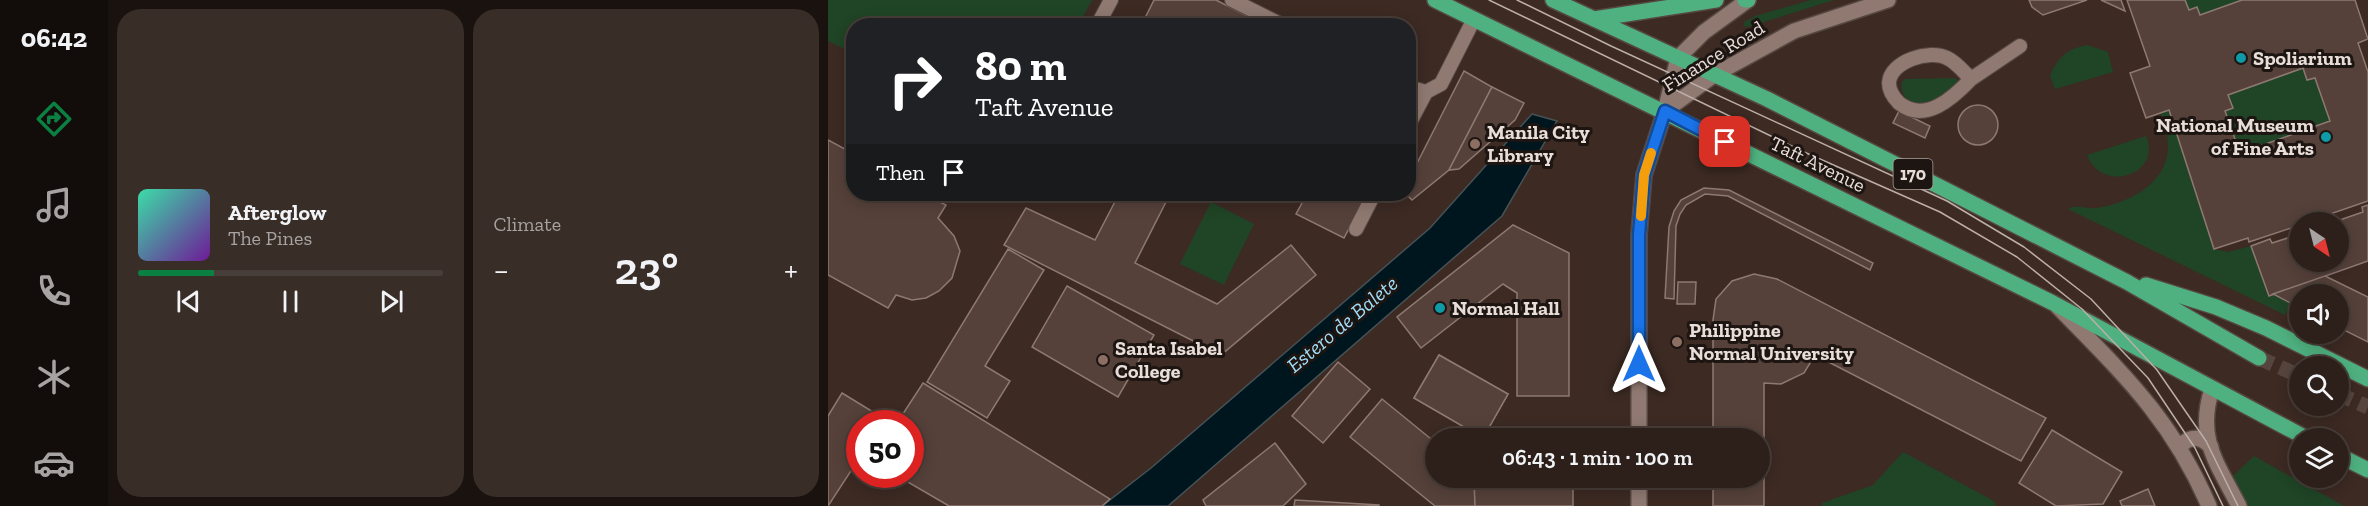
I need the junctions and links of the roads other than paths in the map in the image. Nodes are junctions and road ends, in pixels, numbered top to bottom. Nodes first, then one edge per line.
1 (1111, 0) edge
2 (1232, 0) edge
3 (1436, 0) edge
4 (1553, 0) edge
5 (1716, 0) edge
6 (1747, 0) edge
7 (1888, 0) edge
8 (1101, 18) edge
9 (1268, 18) edge
10 (1474, 19) junction
11 (1592, 19) junction
12 (2020, 46) dead end
13 (1678, 58) junction
14 (1714, 75) junction
15 (1971, 80) junction
16 (1416, 89) edge
17 (1426, 92) junction
18 (1416, 111) edge
19 (1665, 111) junction
20 (1370, 201) edge
21 (1356, 229) dead end
22 (2112, 274) junction
23 (2053, 303) junction
24 (2259, 358) tunnel mouth
25 (2368, 379) edge
26 (2212, 389) junction
27 (1639, 428) edge
28 (2289, 429) edge
29 (2180, 446) junction
30 (2211, 447) junction
31 (2349, 460) edge
32 (2368, 470) edge
33 (1639, 488) edge
34 (1639, 506) edge
35 (2209, 506) edge
36 (2239, 506) edge

1 - 8 lane
2 - 9 lane
3 - 10 main road, Taft Avenue
4 - 11 main road, Taft Avenue / 170
5 - 11 main road
6 - 13 main road, Finance Road
7 - 14 main road, Finance Road
10 - 17 lane
10 - 19 main road, Taft Avenue
11 - 13 main road, Taft Avenue / 170
12 - 15 lane
13 - 14 main road, Taft Avenue / 170
13 - 19 main road, Finance Road
14 - 19 main road, Finance Road
14 - 22 main road, Taft Avenue / 170
15 - 15 lane
16 - 17 lane
17 - 18 lane
19 - 23 main road, Taft Avenue
19 - 27 main road
20 - 21 lane
22 - 24 main road, Taft Avenue / 170
22 - 25 main road
23 - 26 main road, Taft Avenue
23 - 29 main road
26 - 28 main road, Taft Avenue
26 - 30 main road
29 - 30 main road
29 - 35 main road
30 - 36 main road
31 - 32 main road
33 - 34 main road

